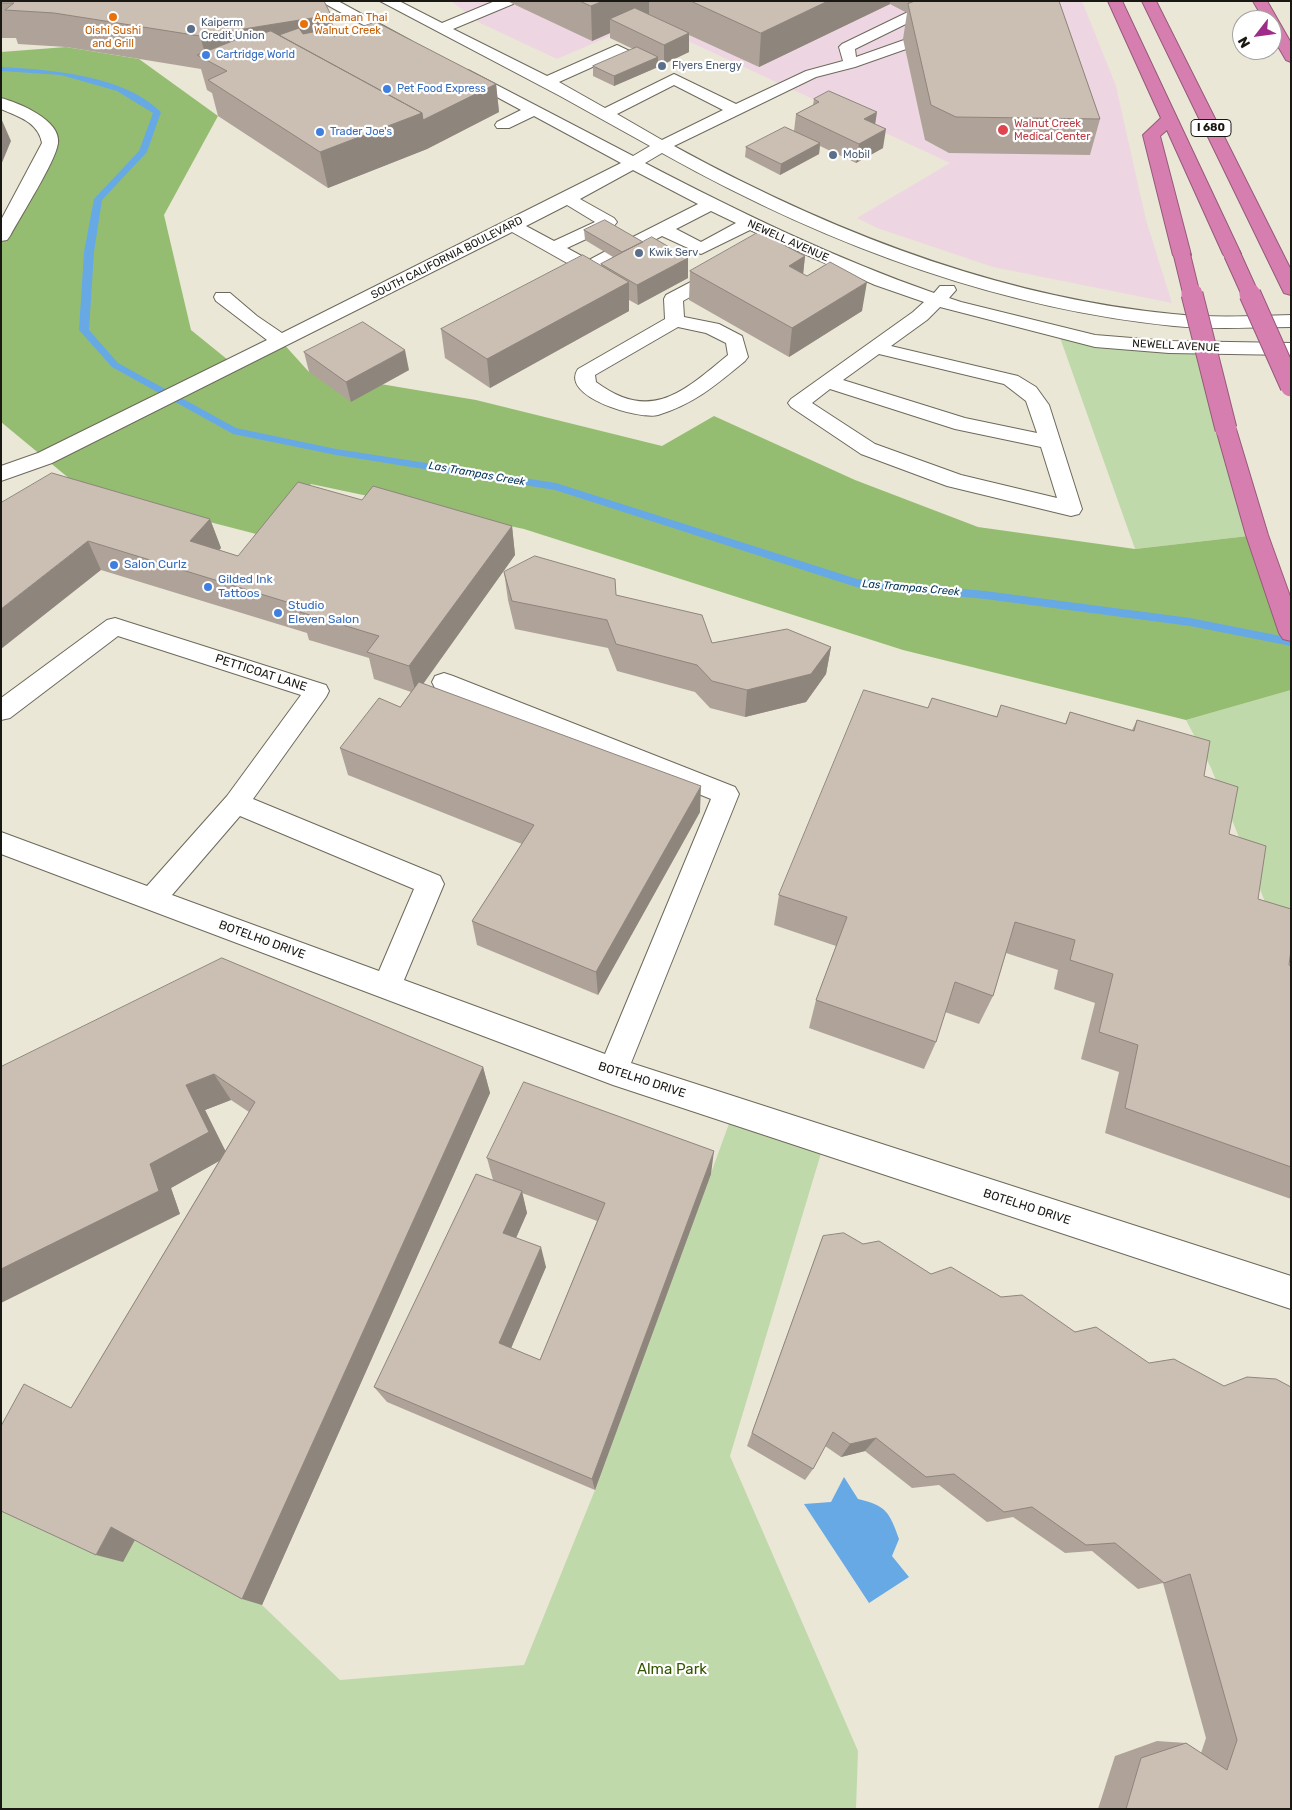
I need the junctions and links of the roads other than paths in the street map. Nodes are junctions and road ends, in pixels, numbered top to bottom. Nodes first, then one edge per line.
1 (327, 1) edge
2 (387, 1) edge
3 (508, 1) edge
4 (1114, 1) edge
5 (1149, 1) edge
6 (913, 15) edge
7 (441, 29) junction
8 (1282, 40) edge
9 (904, 45) dead end
10 (420, 51) edge
11 (1291, 56) edge
12 (633, 58) edge
13 (445, 64) edge
14 (850, 64) junction
15 (601, 65) junction
16 (617, 65) edge
17 (547, 82) junction
18 (656, 82) junction
19 (628, 87) dead end
20 (1, 103) edge
21 (534, 110) junction
22 (736, 110) junction
23 (604, 114) junction
24 (1171, 118) junction
25 (502, 125) dead end
26 (662, 146) junction
27 (632, 163) junction
28 (567, 198) junction
29 (711, 204) junction
30 (811, 221) junction
31 (608, 222) junction
32 (749, 223) junction
33 (512, 225) junction
34 (662, 229) junction
35 (1, 236) edge
36 (781, 237) junction
37 (554, 248) junction
38 (761, 248) edge
39 (610, 256) edge
40 (737, 262) edge
41 (958, 278) junction
42 (1291, 289) edge
43 (223, 297) dead end
44 (936, 302) junction
45 (675, 321) junction
46 (1291, 321) edge
47 (281, 341) junction
48 (877, 348) junction
49 (1291, 349) edge
50 (827, 382) junction
51 (1291, 386) edge
52 (1050, 442) junction
53 (46, 458) junction
54 (1, 474) edge
55 (1, 491) edge
56 (1291, 633) edge
57 (444, 682) dead end
58 (1, 711) edge
59 (236, 803) junction
60 (1, 843) edge
61 (151, 900) junction
62 (387, 987) junction
63 (613, 1071) junction
64 (1291, 1293) edge

1 - 10 street
2 - 7 street, NEWELL AVENUE
3 - 7 street
4 - 24 highway
5 - 42 highway, I 680
6 - 14 street
7 - 17 street, NEWELL AVENUE
8 - 11 highway
9 - 14 street, SOUTH CALIFORNIA BOULEVARD
12 - 15 street
13 - 21 street, NEWELL AVENUE
14 - 22 street, SOUTH CALIFORNIA BOULEVARD
15 - 16 street
15 - 17 street
17 - 23 street, NEWELL AVENUE
18 - 19 street
18 - 22 street
18 - 23 street
20 - 35 street
21 - 25 street
21 - 27 street, NEWELL AVENUE
22 - 26 street, SOUTH CALIFORNIA BOULEVARD
23 - 26 street, NEWELL AVENUE
24 - 51 highway, bridge
24 - 56 highway, bridge
26 - 27 street, SOUTH CALIFORNIA BOULEVARD
26 - 30 street, NEWELL AVENUE
27 - 28 street, SOUTH CALIFORNIA BOULEVARD
27 - 29 street, NEWELL AVENUE
28 - 31 street
28 - 33 street, SOUTH CALIFORNIA BOULEVARD
29 - 32 street, NEWELL AVENUE
29 - 34 street
30 - 36 street
30 - 41 street, NEWELL AVENUE
31 - 34 street
31 - 37 street
32 - 34 street
32 - 36 street, NEWELL AVENUE
33 - 37 street
33 - 47 street, SOUTH CALIFORNIA BOULEVARD
36 - 38 street
36 - 44 street, NEWELL AVENUE
37 - 39 street
40 - 45 street
41 - 44 street
41 - 46 street, NEWELL AVENUE
43 - 47 street
44 - 48 street
44 - 49 street, NEWELL AVENUE
45 - 45 street
47 - 53 street, SOUTH CALIFORNIA BOULEVARD
48 - 50 street
48 - 52 street
50 - 52 street
50 - 52 street
53 - 54 street, SOUTH CALIFORNIA BOULEVARD
53 - 55 street, SOUTH CALIFORNIA BOULEVARD
57 - 63 street
58 - 59 street, PETTICOAT LANE
59 - 61 street, PETTICOAT LANE
59 - 62 street
60 - 61 street, BOTELHO DRIVE
61 - 62 street, BOTELHO DRIVE
62 - 63 street, BOTELHO DRIVE
63 - 64 street, BOTELHO DRIVE

